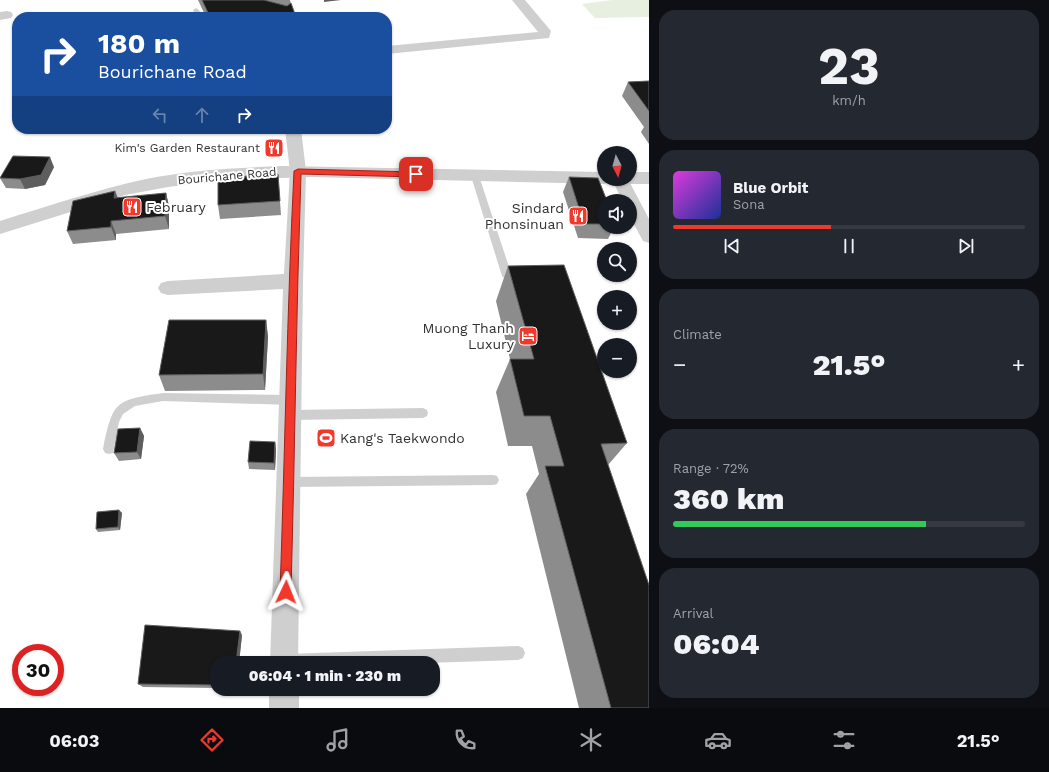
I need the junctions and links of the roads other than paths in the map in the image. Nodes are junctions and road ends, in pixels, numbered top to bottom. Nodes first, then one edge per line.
1 (518, 0) edge
2 (392, 50) edge
3 (294, 134) edge
4 (298, 171) junction
5 (475, 176) junction
6 (597, 178) edge
7 (637, 178) edge
8 (649, 178) edge
9 (624, 186) edge
10 (0, 228) edge
11 (649, 237) edge
12 (507, 276) dead end
13 (293, 281) junction
14 (168, 288) dead end
15 (291, 408) junction
16 (423, 413) dead end
17 (109, 449) dead end
18 (493, 480) dead end
19 (289, 482) junction
20 (518, 653) dead end
21 (284, 656) edge
22 (440, 659) edge
23 (284, 696) edge
24 (284, 708) edge

1 - 2 street
3 - 4 street
4 - 5 street, Bourichane Road
4 - 10 street, Bourichane Road
4 - 13 street
5 - 6 street, Bourichane Road
5 - 12 lane
7 - 8 street
9 - 11 street
13 - 14 street
13 - 15 street
15 - 16 lane
15 - 17 lane
15 - 19 street
18 - 19 lane
19 - 21 street
20 - 22 lane
23 - 24 street

